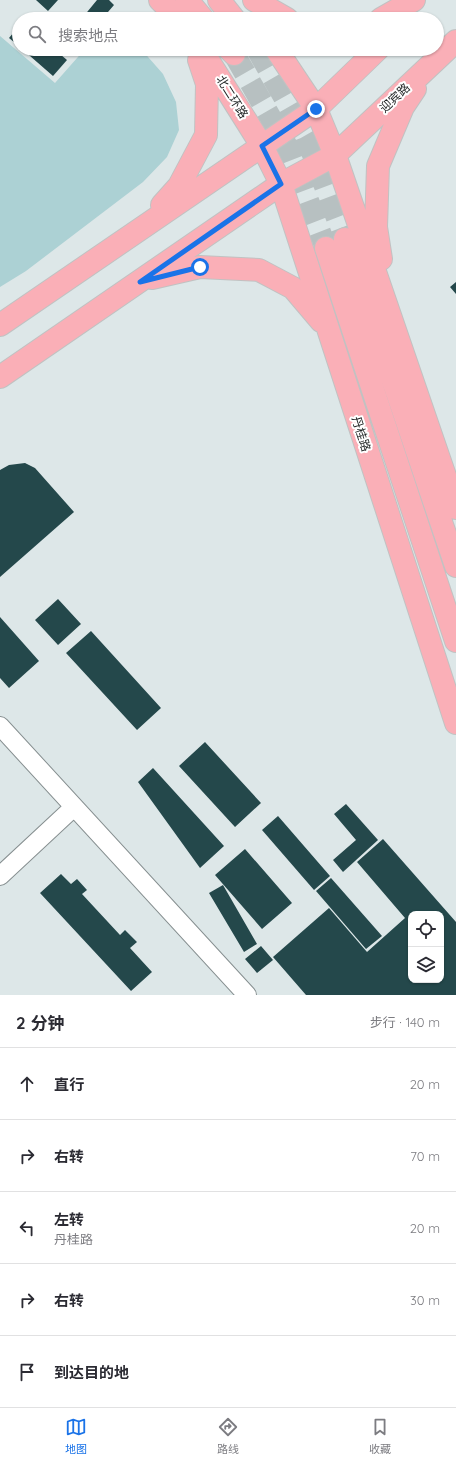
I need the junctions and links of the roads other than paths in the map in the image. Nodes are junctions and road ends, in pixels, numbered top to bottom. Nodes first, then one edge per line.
1 (160, 0) edge
2 (187, 0) edge
3 (219, 0) edge
4 (244, 0) edge
5 (254, 0) edge
6 (414, 0) edge
7 (426, 0) edge
8 (172, 12) edge
9 (198, 12) edge
10 (228, 12) edge
11 (252, 12) edge
12 (275, 12) edge
13 (394, 12) edge
14 (415, 12) edge
15 (456, 40) edge
16 (444, 51) edge
17 (198, 56) edge
18 (205, 56) edge
19 (281, 56) edge
20 (371, 56) edge
21 (439, 56) edge
22 (435, 60) junction
23 (316, 109) junction
24 (262, 146) junction
25 (334, 155) junction
26 (281, 184) junction
27 (140, 229) junction
28 (140, 282) junction
29 (390, 316) junction
30 (0, 325) edge
31 (328, 329) junction
32 (0, 377) edge
33 (456, 508) edge
34 (456, 566) edge
35 (456, 641) edge
36 (456, 723) edge
37 (0, 726) edge
38 (74, 807) junction
39 (0, 876) edge
40 (247, 995) edge

1 - 8 main road
2 - 9 main road
3 - 10 main road
4 - 11 main road
5 - 12 main road
6 - 13 main road
7 - 14 main road
15 - 16 main road, 迎宾路
17 - 27 main road
18 - 24 main road, 北二环路
19 - 23 main road
20 - 23 main road
21 - 22 main road, 迎宾路
22 - 25 main road, 迎宾路
22 - 29 main road
23 - 24 main road
23 - 25 main road
24 - 26 main road, 丹桂路
24 - 27 main road
25 - 26 main road, 迎宾路
25 - 29 main road
26 - 28 main road, 迎宾路
26 - 31 main road, 丹桂路
27 - 30 main road
28 - 31 main road
28 - 32 main road, 迎宾路
29 - 33 main road
31 - 36 main road, 丹桂路
34 - 35 main road
37 - 38 street
38 - 39 street
38 - 40 street

